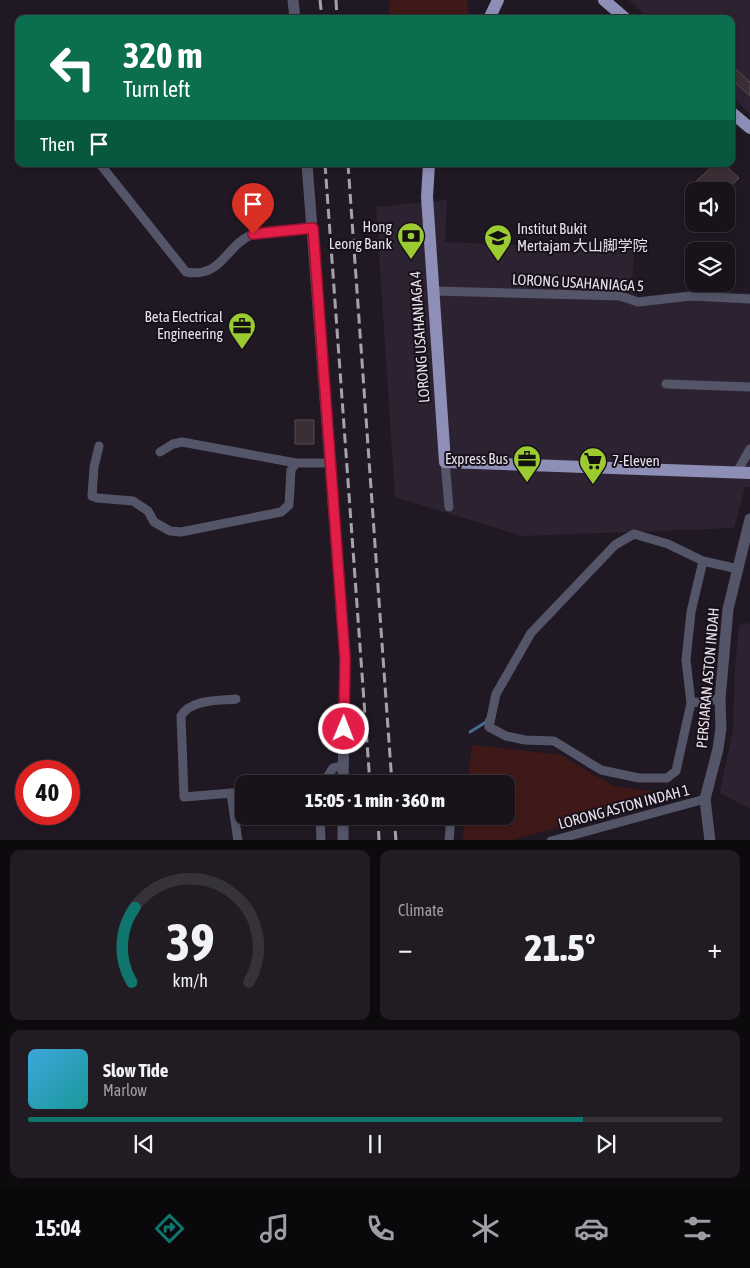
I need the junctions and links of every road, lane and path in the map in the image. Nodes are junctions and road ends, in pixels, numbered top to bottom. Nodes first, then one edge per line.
1 (293, 0) edge
2 (498, 0) edge
3 (604, 0) edge
4 (295, 15) edge
5 (491, 15) edge
6 (621, 15) edge
7 (735, 115) edge
8 (750, 128) edge
9 (102, 167) edge
10 (307, 167) edge
11 (429, 167) edge
12 (313, 228) junction
13 (434, 291) junction
14 (750, 299) edge
15 (666, 384) dead end
16 (750, 387) edge
17 (99, 446) dead end
18 (750, 449) edge
19 (160, 452) dead end
20 (445, 462) junction
21 (296, 463) junction
22 (331, 463) junction
23 (744, 473) edge
24 (448, 508) dead end
25 (750, 519) edge
26 (703, 561) junction
27 (738, 569) junction
28 (236, 699) dead end
29 (720, 699) junction
30 (691, 703) junction
31 (344, 765) junction
32 (329, 775) edge
33 (343, 775) edge
34 (231, 793) junction
35 (235, 793) edge
36 (706, 800) junction
37 (320, 825) edge
38 (343, 825) edge
39 (450, 825) edge
40 (238, 840) edge
41 (321, 840) edge
42 (343, 840) edge
43 (449, 840) edge
44 (551, 840) edge
45 (710, 840) edge

1 - 4 street
2 - 5 main road
3 - 6 main road
7 - 8 main road
9 - 12 street
10 - 12 street
11 - 13 main road, LORONG USAHANIAGA 4
12 - 22 street
13 - 14 street, LORONG USAHANIAGA 5
13 - 20 main road, LORONG USAHANIAGA 4
15 - 16 street
17 - 21 street
18 - 23 street
19 - 21 street
20 - 23 main road
20 - 24 street, LORONG USAHANIAGA 4
21 - 22 street
22 - 31 street
25 - 27 street, PERSIARAN ASTON INDAH
26 - 27 street
26 - 30 street
26 - 30 street
27 - 29 street, PERSIARAN ASTON INDAH
28 - 34 street
29 - 30 street
29 - 36 street, PERSIARAN ASTON INDAH
31 - 32 street
31 - 33 street
34 - 35 street
34 - 40 street
36 - 44 street, LORONG ASTON INDAH 1
36 - 45 street, PERSIARAN ASTON INDAH
37 - 41 street
38 - 42 street
39 - 43 street

